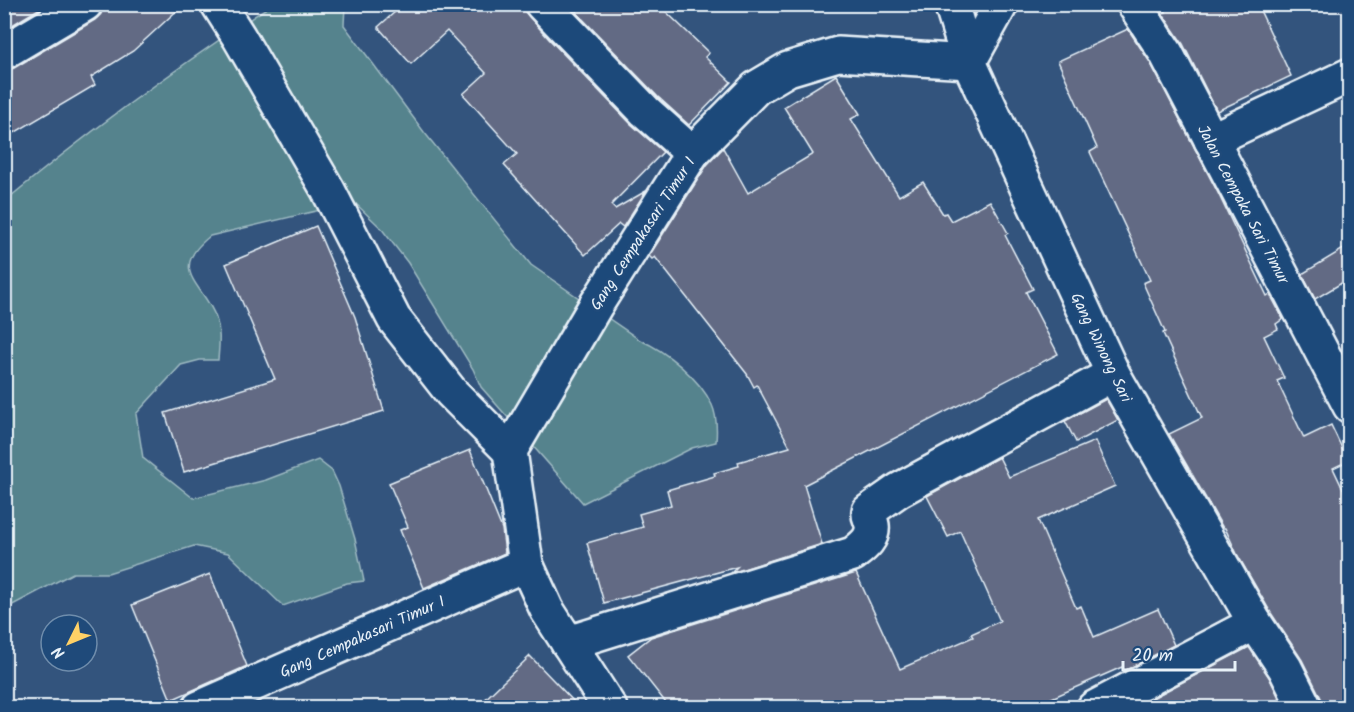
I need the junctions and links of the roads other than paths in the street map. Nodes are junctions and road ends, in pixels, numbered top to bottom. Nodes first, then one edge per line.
1 (85, 4) edge
2 (218, 4) edge
3 (542, 4) edge
4 (951, 4) edge
5 (1001, 4) edge
6 (1134, 4) edge
7 (4, 51) edge
8 (969, 62) junction
9 (1350, 75) edge
10 (1210, 140) junction
11 (692, 153) junction
12 (1113, 374) junction
13 (1350, 406) edge
14 (510, 451) junction
15 (526, 564) junction
16 (1255, 623) junction
17 (568, 643) junction
18 (198, 708) edge
19 (610, 708) edge
20 (1094, 708) edge
21 (1305, 708) edge

1 - 7 street
2 - 14 street
3 - 11 street
4 - 8 street, Gang Winong Sari
5 - 8 street
6 - 10 street, Jalan Cempaka Sari Timur
8 - 11 street, Gang Cempakasari Timur I
8 - 12 street, Gang Winong Sari
9 - 10 street
10 - 13 street, Jalan Cempaka Sari Timur
11 - 14 street, Gang Cempakasari Timur I
12 - 16 street, Gang Winong Sari
12 - 17 street
14 - 15 street
15 - 17 street
15 - 18 street, Gang Cempakasari Timur I
16 - 20 street
16 - 21 street, Gang Winong Sari
17 - 19 street

